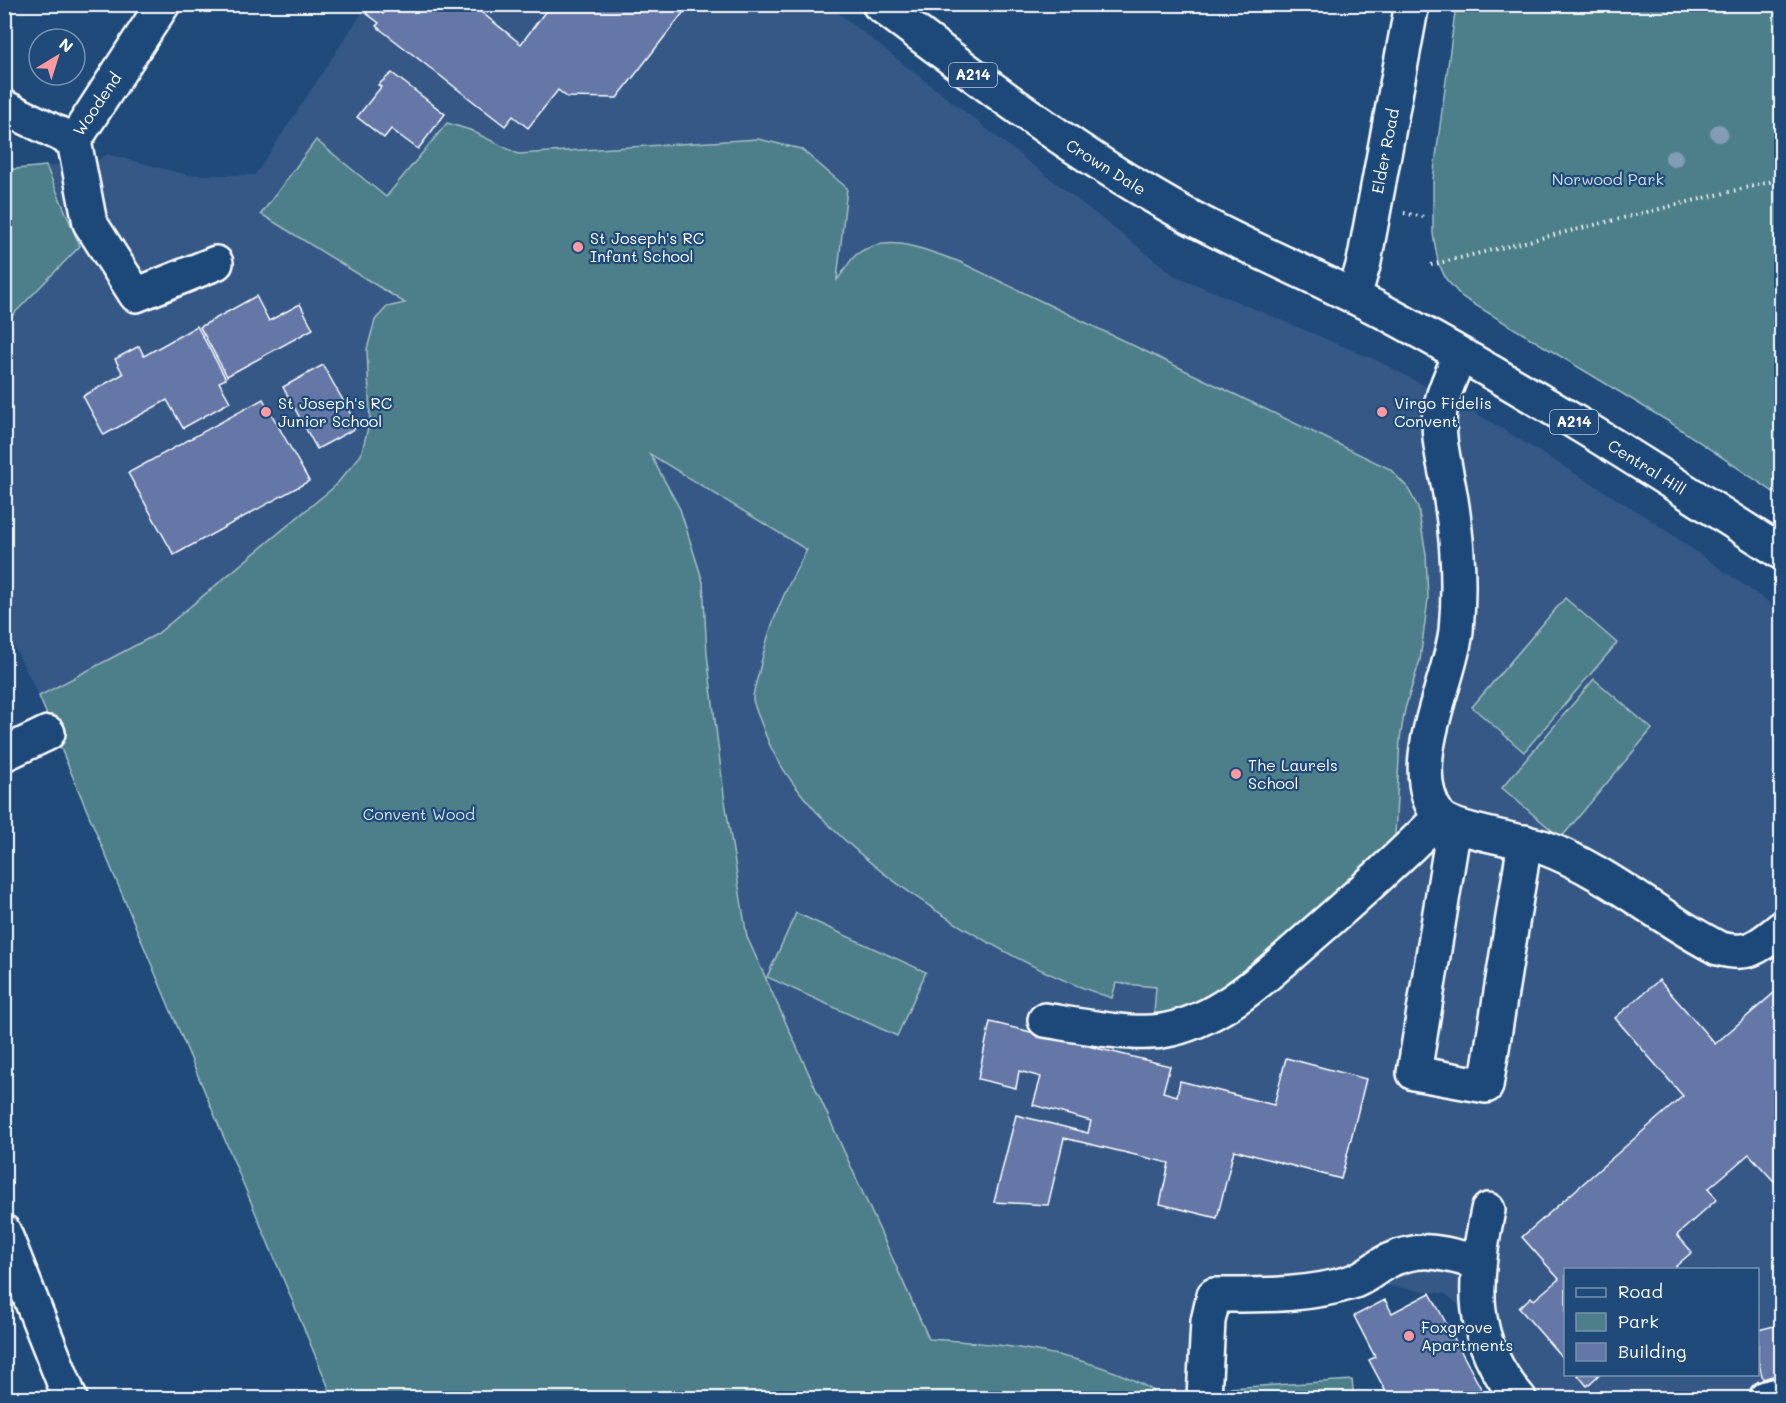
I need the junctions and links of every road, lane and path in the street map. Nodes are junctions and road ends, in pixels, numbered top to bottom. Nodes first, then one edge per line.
1 (163, 4) edge
2 (879, 4) edge
3 (1413, 4) edge
4 (4, 108) edge
5 (74, 141) junction
6 (1782, 179) edge
7 (1404, 213) dead end
8 (1424, 217) dead end
9 (216, 262) dead end
10 (1431, 266) dead end
11 (1354, 297) junction
12 (1460, 355) junction
13 (1782, 553) edge
14 (48, 733) dead end
15 (4, 754) edge
16 (1447, 821) junction
17 (1525, 842) junction
18 (1782, 928) edge
19 (1045, 1020) dead end
20 (1488, 1210) dead end
21 (4, 1232) edge
22 (1477, 1262) junction
23 (14, 1288) edge
24 (1782, 1394) edge
25 (70, 1398) edge
26 (1204, 1398) edge
27 (1518, 1398) edge
28 (1766, 1398) edge

1 - 5 main road, Woodend
2 - 11 main road, Crown Dale / A214
3 - 11 main road, Elder Road
4 - 5 main road, Woodend
5 - 9 main road
6 - 10 path
7 - 8 path
11 - 12 main road, Central Hill / A214
12 - 13 main road, Central Hill / A214
12 - 16 main road
14 - 15 main road
16 - 17 main road
16 - 17 main road
16 - 19 main road
17 - 18 main road
20 - 22 main road
21 - 23 main road
22 - 26 main road
22 - 27 main road
23 - 25 main road
24 - 28 main road

